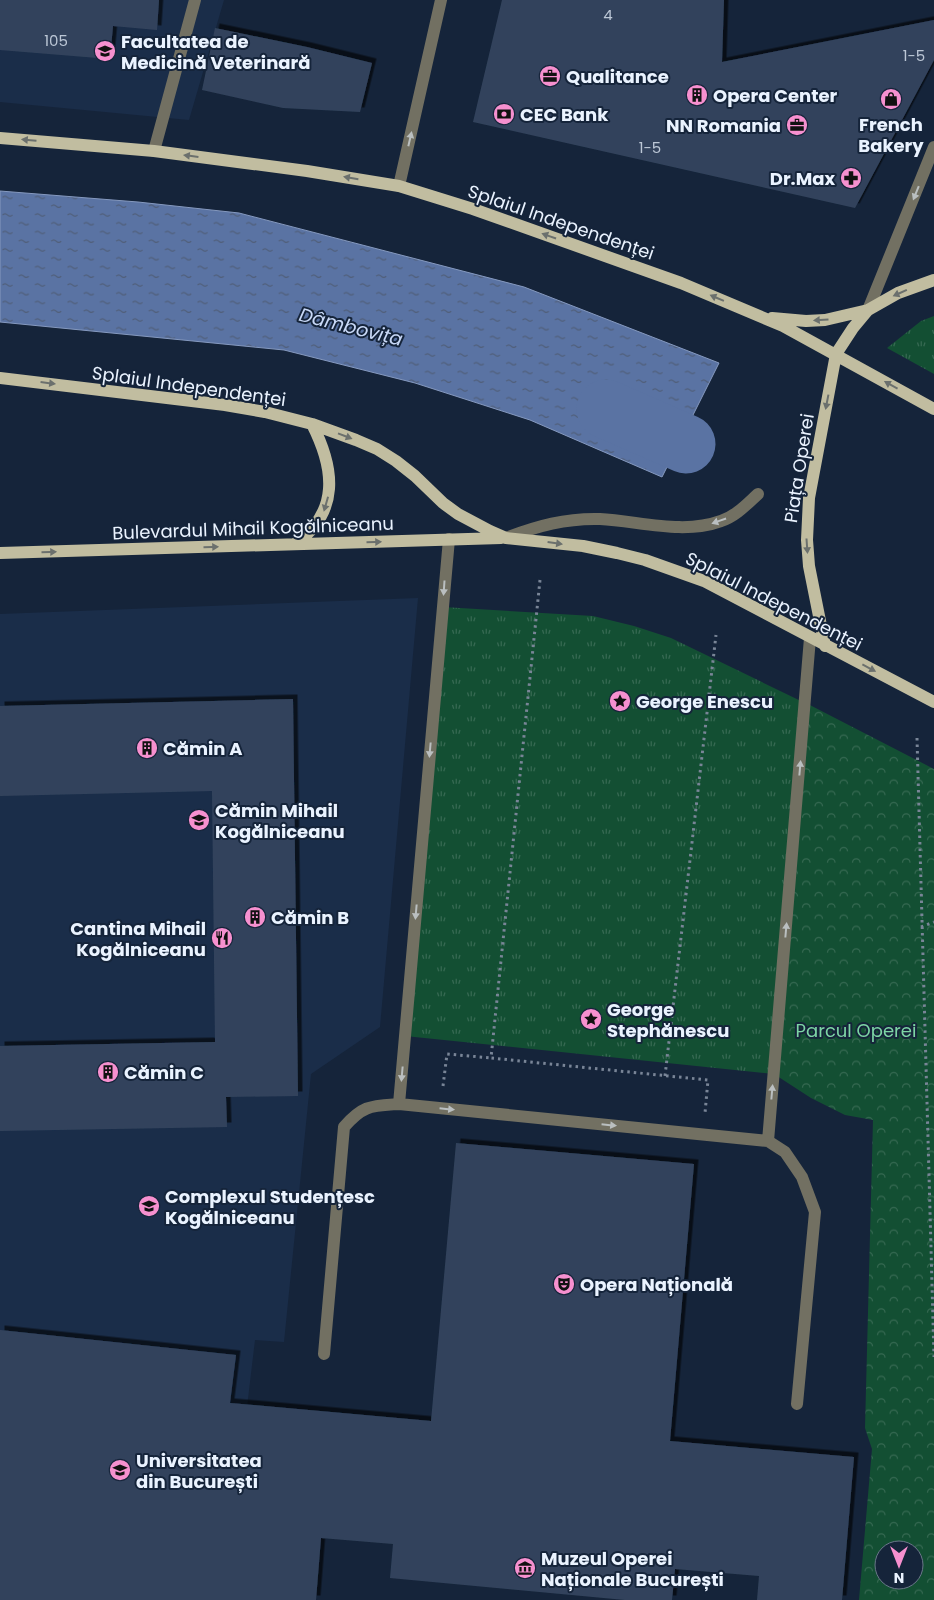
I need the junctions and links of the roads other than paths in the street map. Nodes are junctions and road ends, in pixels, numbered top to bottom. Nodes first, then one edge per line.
1 (195, 0) edge
2 (441, 0) edge
3 (0, 138) edge
4 (934, 147) edge
5 (154, 151) junction
6 (400, 186) junction
7 (934, 280) edge
8 (868, 310) junction
9 (762, 317) junction
10 (836, 354) junction
11 (0, 378) edge
12 (934, 409) edge
13 (312, 424) junction
14 (758, 494) dead end
15 (506, 538) junction
16 (449, 539) junction
17 (295, 544) junction
18 (0, 553) edge
19 (810, 638) junction
20 (825, 646) junction
21 (934, 702) edge
22 (399, 1104) junction
23 (768, 1141) junction
24 (324, 1354) dead end
25 (797, 1404) dead end

1 - 5 street
6 -> 2 street
5 -> 3 main road, Splaiul Independenței
4 -> 8 street
6 -> 5 main road, Splaiul Independenței
9 -> 6 main road, Splaiul Independenței
7 -> 8 main road
8 -> 9 main road
8 - 10 main road
9 - 10 main road, Splaiul Independenței
12 -> 10 main road, Splaiul Independenței
10 -> 20 main road, Piața Operei
11 -> 13 main road, Splaiul Independenței
13 -> 15 main road, Splaiul Independenței
13 -> 17 main road
14 -> 15 street, Piața Operei
15 - 16 main road, Bulevardul Mihail Kogălniceanu
15 -> 19 main road, Splaiul Independenței
17 -> 16 main road, Bulevardul Mihail Kogălniceanu
16 -> 22 street
18 -> 17 main road, Bulevardul Mihail Kogălniceanu
19 - 20 main road, Splaiul Independenței
23 -> 19 street
20 -> 21 main road, Splaiul Independenței
22 -> 23 street
22 - 24 street
23 - 25 street

